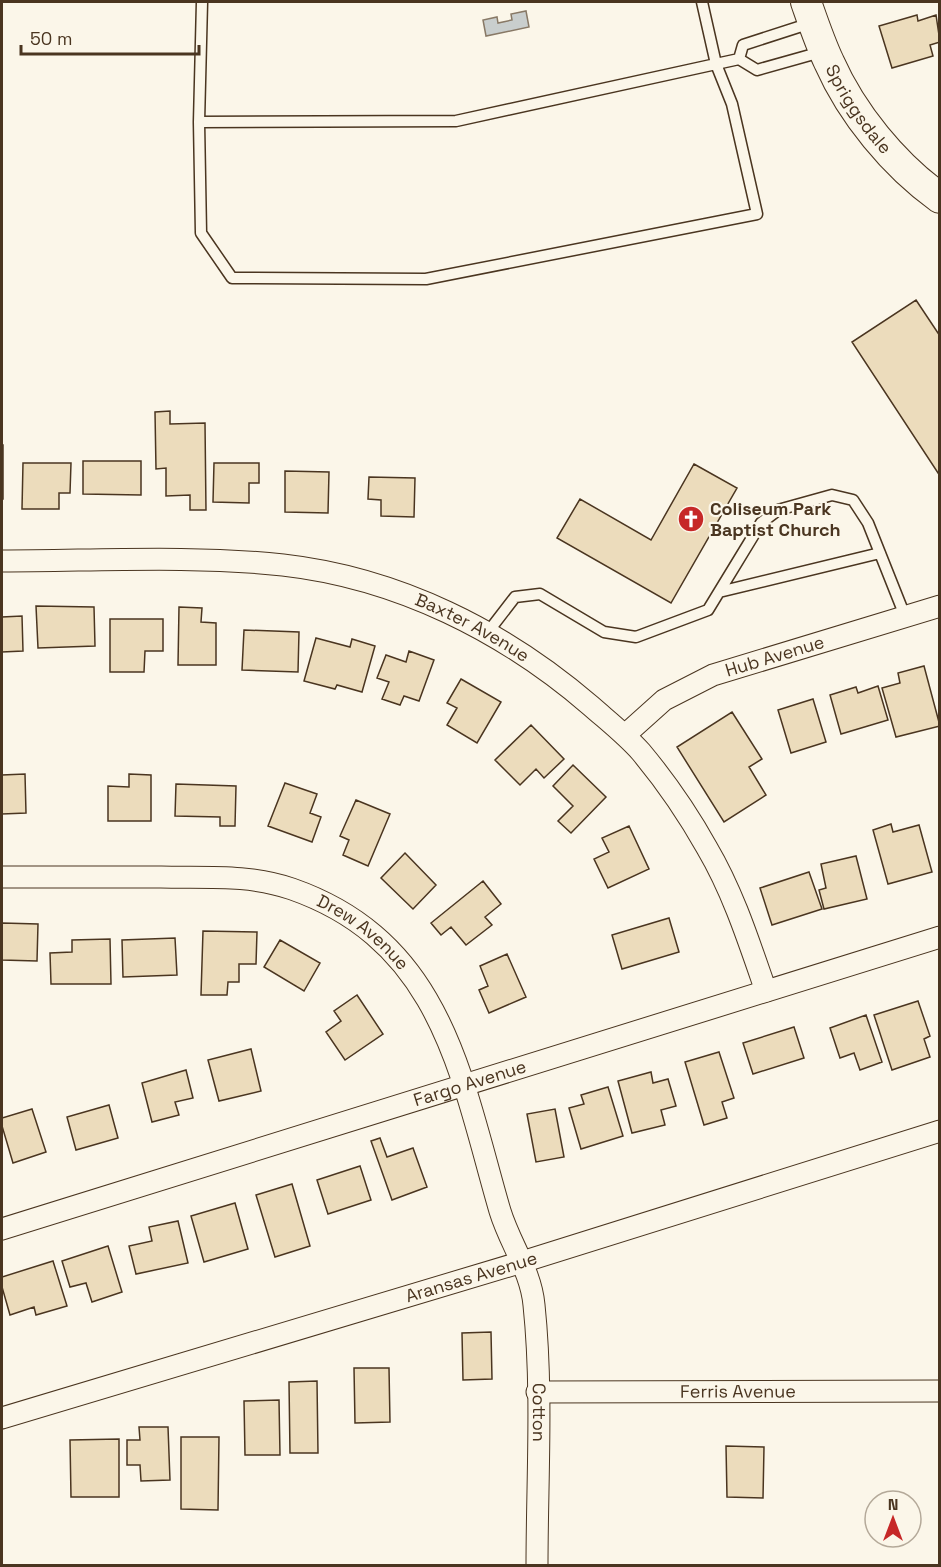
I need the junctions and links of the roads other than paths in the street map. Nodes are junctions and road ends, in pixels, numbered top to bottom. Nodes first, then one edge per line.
1 (202, 2) edge
2 (702, 2) edge
3 (810, 12) edge
4 (824, 51) junction
5 (739, 59) junction
6 (716, 64) junction
7 (199, 122) junction
8 (939, 198) edge
9 (880, 553) junction
10 (2, 561) edge
11 (719, 592) junction
12 (939, 606) edge
13 (905, 616) junction
14 (488, 633) junction
15 (625, 735) junction
16 (2, 877) edge
17 (939, 937) edge
18 (766, 991) junction
19 (463, 1085) junction
20 (939, 1131) edge
21 (2, 1229) edge
22 (522, 1262) junction
23 (939, 1391) edge
24 (537, 1392) junction
25 (2, 1418) edge
26 (537, 1566) edge

1 - 7 lane
2 - 6 lane
3 - 4 street, Spriggsdale
3 - 5 lane
4 - 5 lane
4 - 8 street, Spriggsdale
5 - 6 lane
6 - 7 lane
6 - 7 lane
9 - 11 lane
9 - 11 lane
9 - 13 lane
10 - 14 street, Baxter Avenue
11 - 14 lane
12 - 13 street, Hub Avenue
13 - 15 street, Hub Avenue
14 - 15 street, Baxter Avenue
15 - 18 street, Baxter Avenue
16 - 19 street, Drew Avenue
17 - 18 street, Fargo Avenue
18 - 19 street, Fargo Avenue
19 - 21 street, Fargo Avenue
19 - 22 street, Drew Avenue
20 - 22 street, Aransas Avenue
22 - 24 street, Cotton
22 - 25 street, Aransas Avenue
23 - 24 street, Ferris Avenue
24 - 26 street, Cotton

